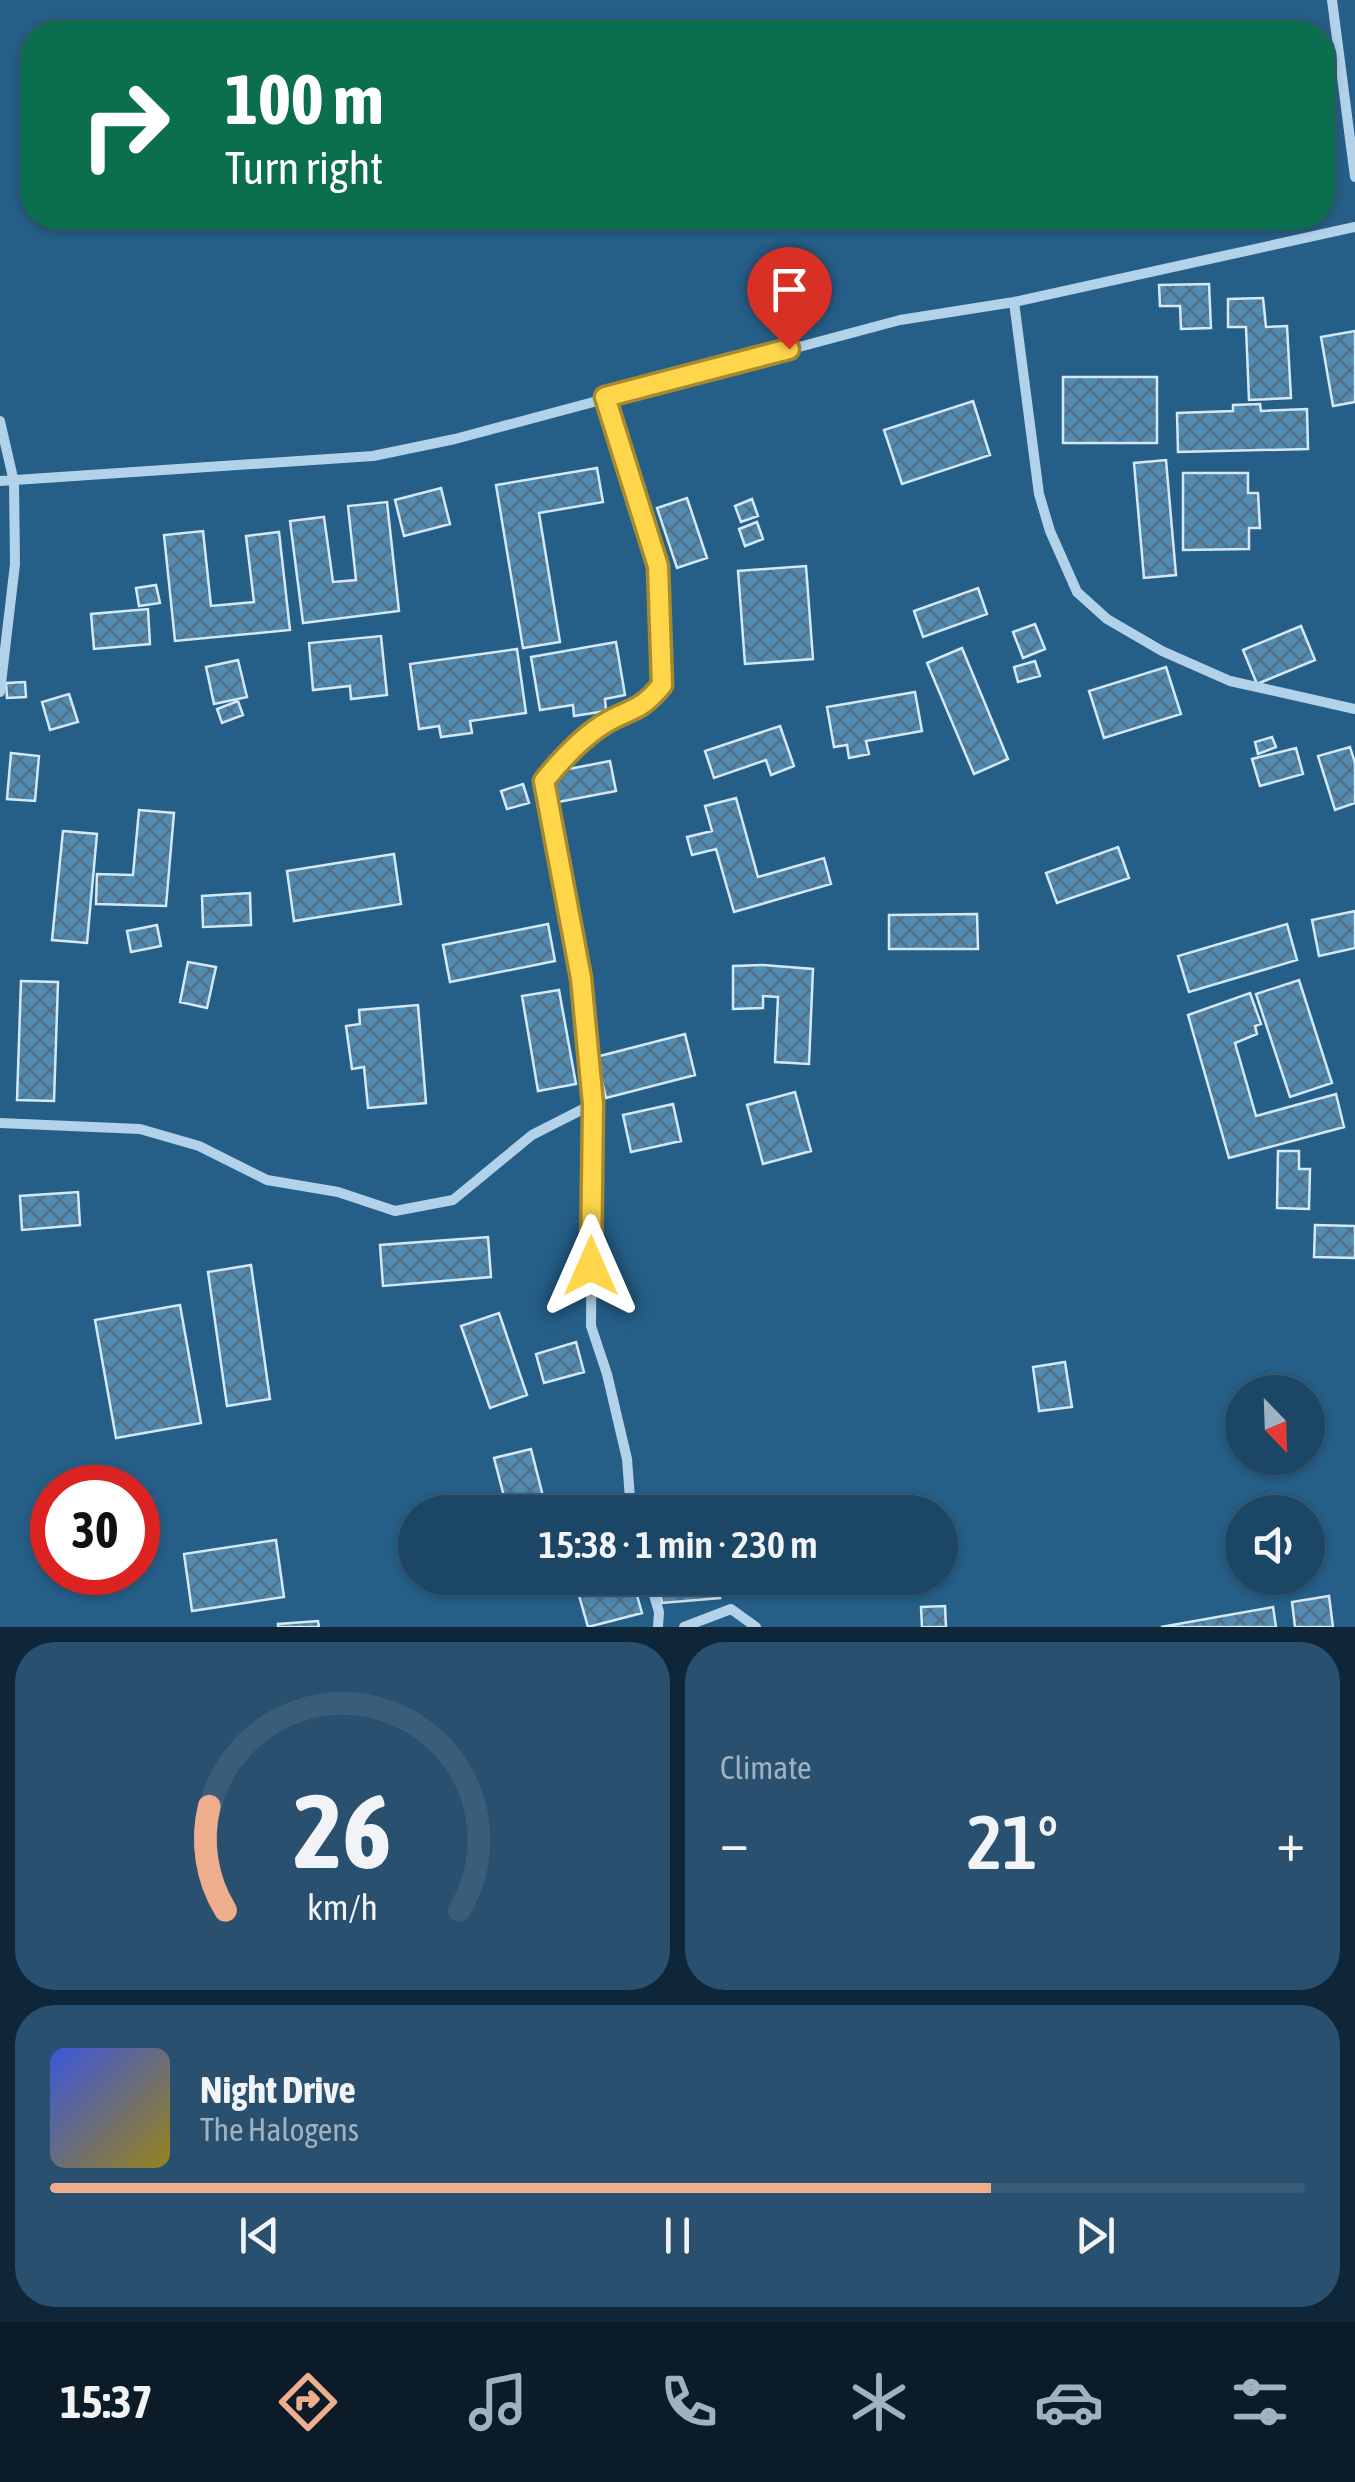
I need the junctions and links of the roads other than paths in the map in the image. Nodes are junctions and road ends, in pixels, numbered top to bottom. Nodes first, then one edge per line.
1 (1335, 23) edge
2 (1355, 177) edge
3 (1355, 227) edge
4 (1014, 302) junction
5 (605, 397) junction
6 (0, 422) edge
7 (0, 480) edge
8 (14, 482) junction
9 (0, 692) edge
10 (1355, 709) edge
11 (593, 1104) junction
12 (0, 1123) edge
13 (630, 1495) edge
14 (654, 1595) edge
15 (658, 1627) edge
16 (684, 1627) edge
17 (756, 1627) edge

1 - 2 street
3 - 4 street
4 - 5 street
4 - 10 street
5 - 8 street
5 - 11 street
6 - 8 street
7 - 8 street
8 - 9 street
11 - 12 street
11 - 13 street
14 - 15 street
16 - 17 street

